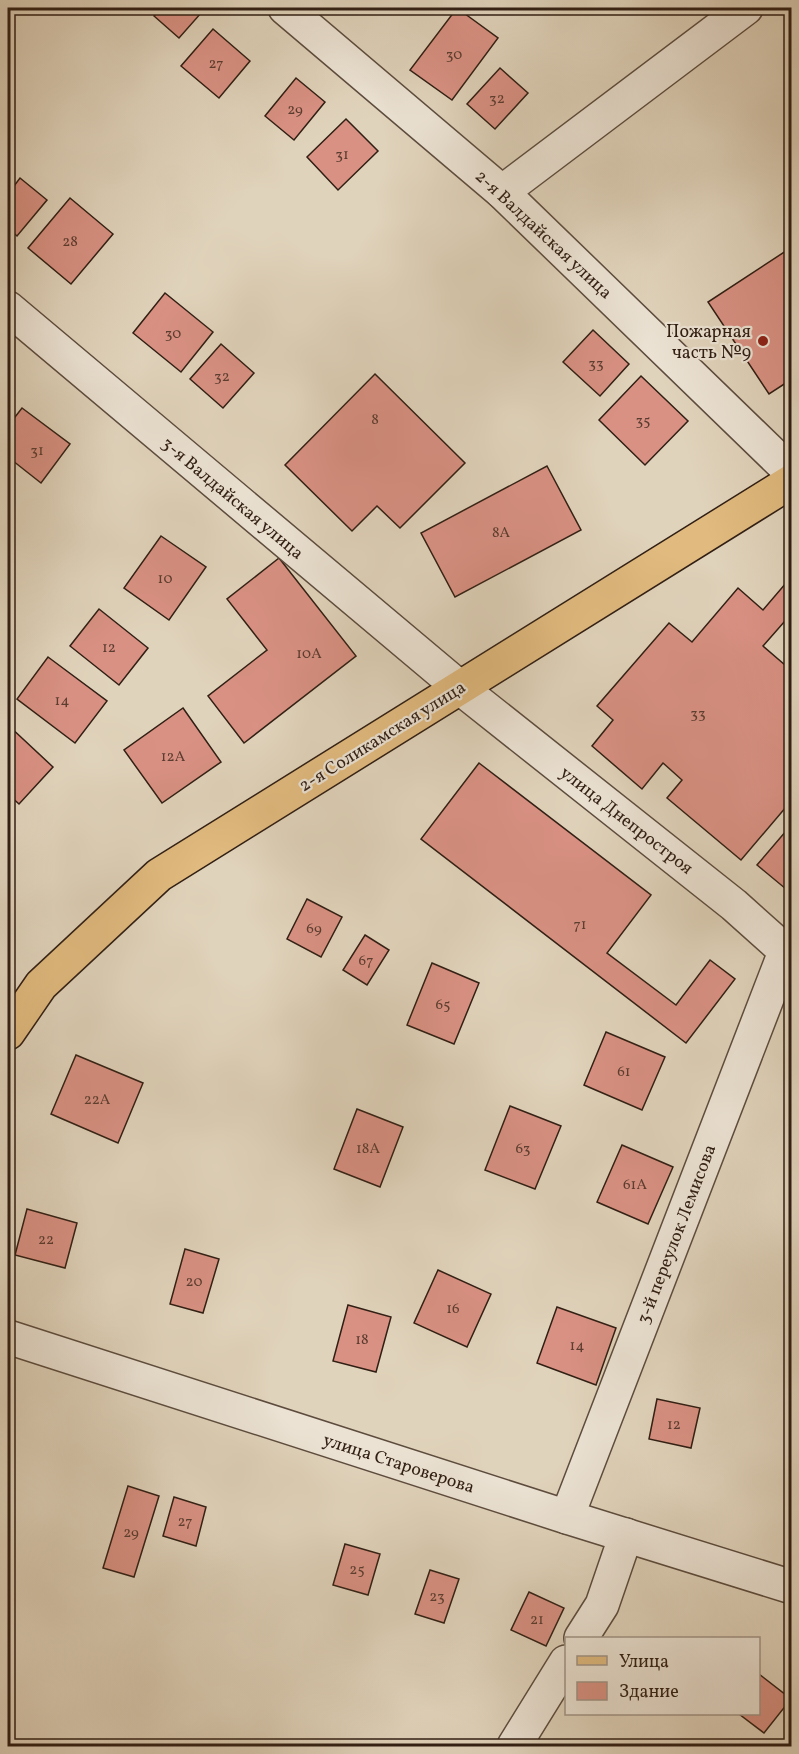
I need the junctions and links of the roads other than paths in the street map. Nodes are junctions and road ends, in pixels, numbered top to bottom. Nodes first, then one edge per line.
1 (285, 8) edge
2 (746, 8) edge
3 (502, 192) junction
4 (8, 308) edge
5 (792, 473) edge
6 (792, 481) edge
7 (459, 687) junction
8 (788, 954) edge
9 (8, 1033) edge
10 (8, 1337) edge
11 (567, 1517) junction
12 (626, 1535) junction
13 (792, 1587) edge
14 (582, 1637) edge
15 (565, 1665) edge
16 (514, 1746) edge

1 - 3 street, 2-я Валдайская улица
2 - 3 street
3 - 5 street, 2-я Валдайская улица
4 - 7 street, 3-я Валдайская улица
6 - 7 main road, 2-я Соликамская улица
7 - 8 street, улица Днепростроя
7 - 9 main road, 2-я Соликамская улица
8 - 11 street, 3-й переулок Лемисова
10 - 11 street, улица Староверова
11 - 12 street, улица Староверова
12 - 13 street, улица Староверова
12 - 14 street
15 - 16 street

